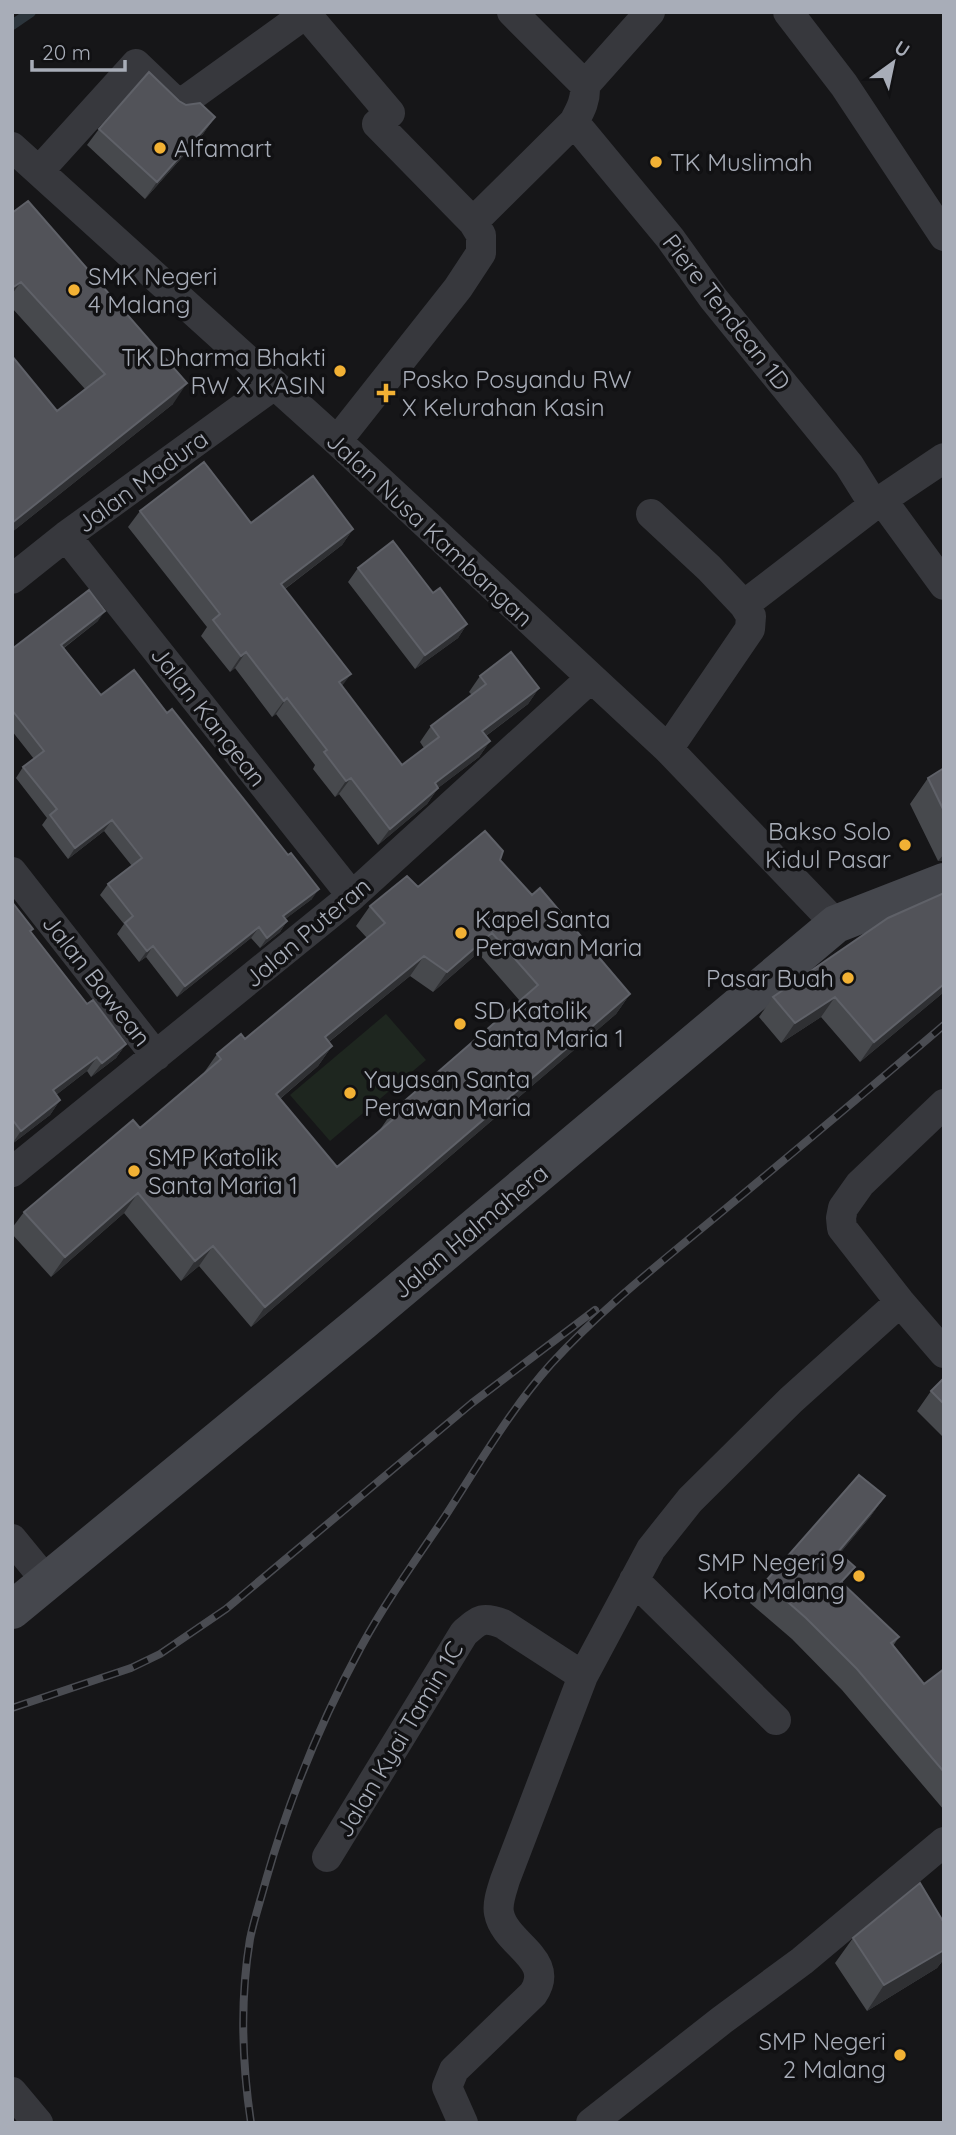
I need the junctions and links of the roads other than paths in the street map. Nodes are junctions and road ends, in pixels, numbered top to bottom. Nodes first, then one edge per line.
1 (512, 12) edge
2 (650, 12) edge
3 (788, 12) edge
4 (307, 13) edge
5 (585, 85) junction
6 (574, 122) junction
7 (22, 161) edge
8 (473, 222) junction
9 (944, 236) edge
10 (274, 385) junction
11 (337, 441) junction
12 (944, 458) edge
13 (878, 503) junction
14 (651, 514) dead end
15 (66, 536) junction
16 (12, 579) edge
17 (944, 585) edge
18 (744, 605) junction
19 (591, 678) junction
20 (668, 749) junction
21 (12, 872) edge
22 (944, 882) edge
23 (352, 896) junction
24 (836, 923) junction
25 (156, 1056) junction
26 (944, 1104) edge
27 (12, 1172) edge
28 (900, 1302) junction
29 (944, 1353) edge
30 (12, 1539) edge
31 (634, 1580) junction
32 (48, 1583) junction
33 (12, 1610) edge
34 (583, 1675) junction
35 (776, 1720) dead end
36 (944, 1842) edge
37 (327, 1857) dead end
38 (12, 2092) edge
39 (37, 2123) edge
40 (463, 2123) edge
41 (591, 2123) edge

1 - 5 street
2 - 5 street
3 - 9 street
4 - 7 street
4 - 8 street
5 - 6 street
6 - 8 street
6 - 13 street, Piere Tendean 1D
7 - 10 street, Jalan Nusa Kambangan
8 - 11 street
10 - 11 street, Jalan Nusa Kambangan
10 - 15 street, Jalan Madura
11 - 19 street, Jalan Nusa Kambangan
12 - 13 street
13 - 17 street, Piere Tendean 1D
13 - 18 street
14 - 18 street
15 - 16 street, Jalan Madura
15 - 23 street, Jalan Kangean
18 - 20 street
19 - 20 street, Jalan Nusa Kambangan
19 - 23 street, Jalan Puteran
20 - 24 street, Jalan Nusa Kambangan
21 - 25 street, Jalan Bawean
22 - 24 street, Jalan Halmahera
23 - 25 street, Jalan Puteran
24 - 32 street, Jalan Halmahera
25 - 27 street, Jalan Puteran
26 - 28 street
28 - 29 street
28 - 31 street
30 - 32 street
31 - 34 street
31 - 35 street
32 - 33 street, Jalan Halmahera
34 - 37 street, Jalan Kyai Tamin 1C
34 - 40 street
36 - 41 street
38 - 39 street

